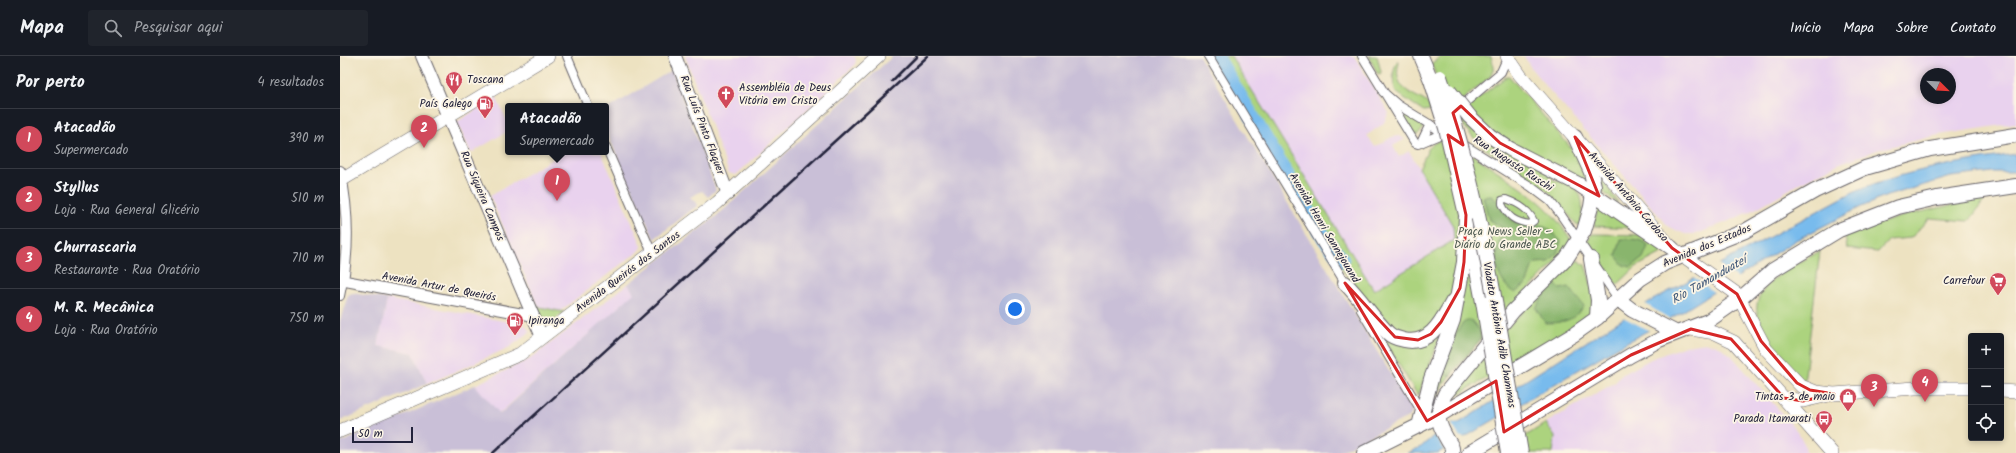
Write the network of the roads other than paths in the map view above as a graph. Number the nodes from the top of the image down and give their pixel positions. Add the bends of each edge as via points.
1 (422, 56) edge
2 (548, 56) edge
3 (567, 56) edge
4 (675, 56) edge
5 (1208, 56) edge
6 (1362, 56) edge
7 (1421, 56) edge
8 (1432, 56) edge
9 (1508, 57) edge
10 (871, 59) edge
11 (1440, 77) junction
12 (1383, 92) junction
13 (587, 103) edge
14 (448, 116) junction
15 (1448, 117) junction
16 (1430, 124) junction
17 (1444, 133) junction
18 (2016, 135) edge
19 (1575, 137) junction
20 (1421, 143) junction
21 (609, 154) edge
22 (1482, 156) junction
23 (341, 177) edge
24 (2016, 186) edge
25 (1594, 193) junction
26 (728, 194) junction
27 (1502, 200) joint
28 (1466, 215) junction
29 (1579, 240) junction
30 (1677, 252) junction
31 (652, 253) junction
32 (1591, 258) junction
33 (342, 281) edge
34 (1345, 283) junction
35 (1460, 288) junction
36 (340, 296) edge
37 (1741, 298) junction
38 (1618, 300) junction
39 (534, 316) junction
40 (1598, 318) junction
41 (1691, 329) junction
42 (1677, 333) junction
43 (542, 337) junction
44 (1968, 388) edge
45 (2004, 391) edge
46 (2016, 392) edge
47 (1834, 394) junction
48 (1784, 398) junction
49 (1429, 420) junction
50 (340, 431) edge
51 (1817, 436) junction
52 (1452, 450) edge
53 (1364, 453) edge
54 (1470, 453) edge
55 (1508, 453) edge
56 (1520, 453) edge
57 (1817, 453) edge
58 (1832, 453) edge

1 - 14 main road, Rua Siqueira Campos
2 - 14 main road
3 - 13 street
4 - 26 main road, Rua Luís Pinto Flaquer
5 - 34 street, Avenida Henri Sannejouand
6 - 12 street, Rua Augusto Ruschi
7 - 28 highway, Viaduto Antônio Adib Chammas, bridge via 1446,128
8 - 11 highway, Viaduto Antônio Adib Chammas
9 - 15 street via 1496,78
9 - 19 main road, Avenida Antônio Cardoso via 1520,75
10 - 26 main road, Avenida Queirós dos Santos
11 - 25 highway, bridge via 1462,108 1490,136 1510,150
11 - 56 highway, Viaduto Antônio Adib Chammas, bridge via 1456,124 1475,200
12 - 16 street, Rua Augusto Ruschi via 1398,105
12 - 20 street, Rua Augusto Ruschi via 1415,143
14 - 23 main road
14 - 39 main road, Rua Siqueira Campos
15 - 16 street
15 - 22 street
16 - 17 street, Rua Augusto Ruschi
16 - 20 street
17 - 20 street
17 - 22 street, Rua Augusto Ruschi
18 - 30 highway, Avenida dos Estados via 1930,149 1865,168 1816,190 1745,231
19 - 25 highway via 1593,180
19 - 30 main road, Avenida Antônio Cardoso
21 - 31 street
22 - 29 street, Rua Augusto Ruschi via 1545,197 1561,214
23 - 33 street via 348,234
24 - 37 highway via 1937,198 1870,217 1839,230 1782,264
25 - 29 highway via 1588,219
25 - 30 highway
26 - 31 main road, Avenida Queirós dos Santos
27 - 27 street via 1510,200 1523,208 1531,214 1534,221 1530,224 1511,218
28 - 35 highway
28 - 55 highway, Viaduto Antônio Adib Chammas, bridge
29 - 32 street, Rua Augusto Ruschi
29 - 49 highway via 1566,259 1513,312 1448,388
30 - 37 main road, Avenida Antônio Cardoso via 1699,265
30 - 38 highway, Avenida dos Estados
31 - 43 main road, Avenida Queirós dos Santos
32 - 38 street, Rua Augusto Ruschi
32 - 40 highway via 1598,300
33 - 36 street
33 - 39 street, Avenida Artur de Queirós
34 - 35 highway via 1388,333 1408,341 1424,338 1442,322
34 - 49 street, Avenida Henri Sannejouand
35 - 49 highway via 1448,337 1431,379
37 - 41 highway via 1708,321
37 - 47 main road, Avenida Antônio Cardoso via 1761,341 1797,383 1810,390
38 - 40 highway, Avenida dos Estados
38 - 42 highway
39 - 43 main road, Rua Siqueira Campos
40 - 49 highway, Avenida dos Estados
41 - 42 highway
41 - 48 main road via 1731,339 1744,350
42 - 54 highway via 1611,366
43 - 50 main road, Avenida Queirós dos Santos via 515,357
44 - 47 main road via 1901,389
45 - 46 main road
47 - 48 main road via 1809,401
48 - 51 main road
49 - 52 highway
49 - 53 highway, Avenida dos Estados
51 - 57 main road
51 - 58 main road

